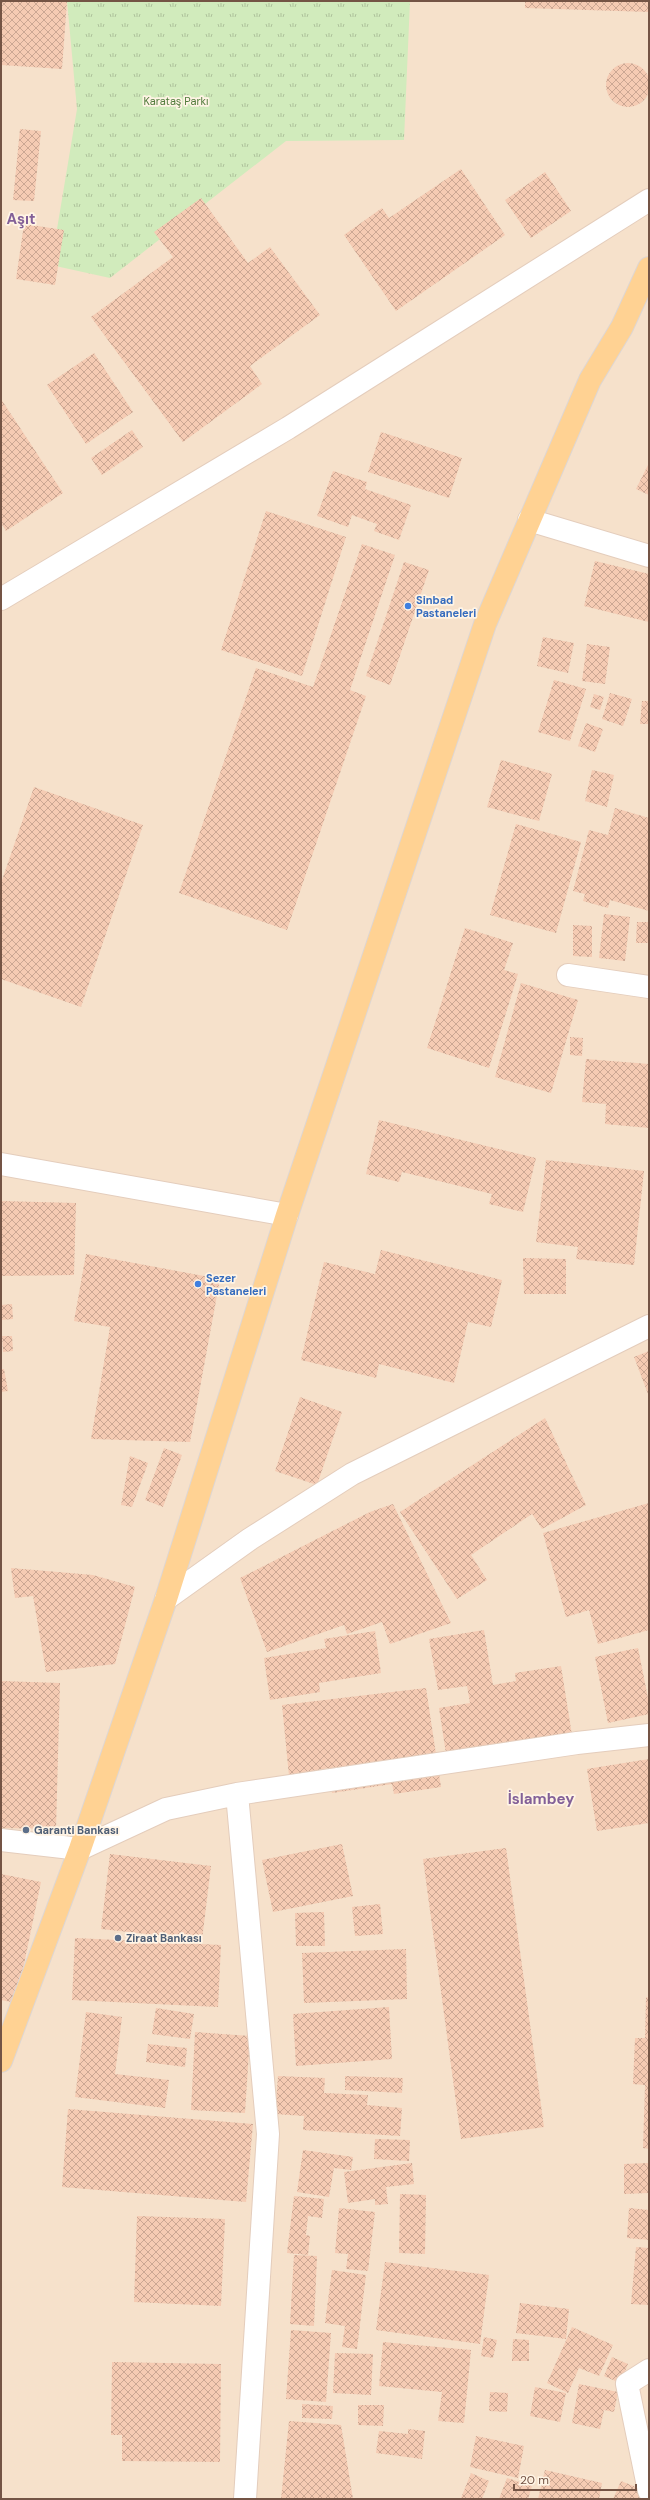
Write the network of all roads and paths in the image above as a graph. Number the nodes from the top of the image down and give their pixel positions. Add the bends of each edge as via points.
1 (649, 200) edge
2 (649, 268) edge
3 (529, 520) junction
4 (649, 556) edge
5 (1, 599) edge
6 (568, 975) dead end
7 (649, 987) edge
8 (1, 1164) edge
9 (287, 1215) junction
10 (649, 1326) edge
11 (166, 1599) junction
12 (649, 1735) edge
13 (237, 1794) junction
14 (1, 1840) edge
15 (80, 1848) junction
16 (1, 2060) edge
17 (649, 2370) edge
18 (649, 2491) edge
19 (245, 2499) edge

1 - 5 street via 288,428
2 - 3 main road via 622,327 590,380
3 - 4 street
3 - 9 main road via 485,624
6 - 7 street
8 - 9 street
9 - 11 main road
10 - 11 street via 352,1474 250,1539
11 - 15 main road
12 - 13 street via 569,1744
13 - 15 street via 166,1809
13 - 19 street via 268,2134
14 - 15 street
15 - 16 main road
17 - 18 street via 627,2384

